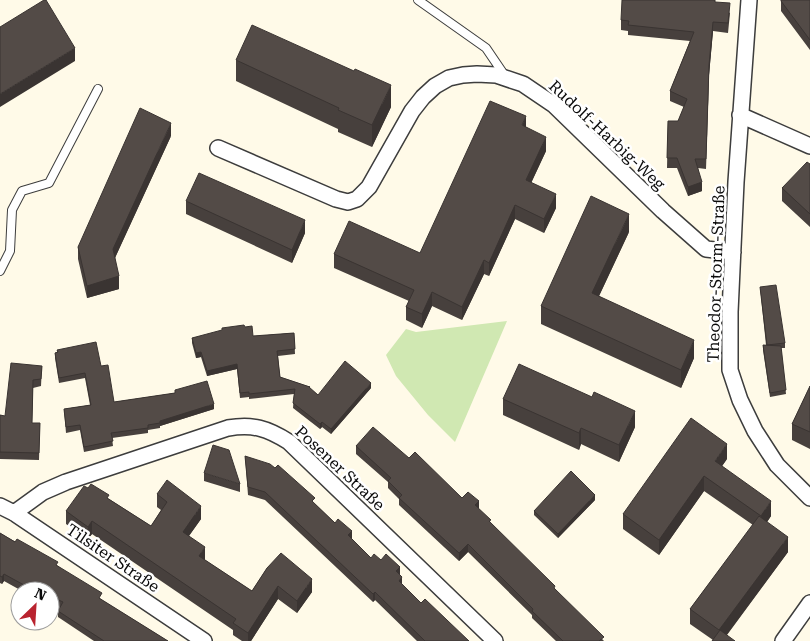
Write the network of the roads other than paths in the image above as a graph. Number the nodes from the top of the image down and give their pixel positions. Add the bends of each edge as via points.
1 (418, 0) edge
2 (749, 0) edge
3 (507, 77) junction
4 (98, 88) dead end
5 (740, 115) junction
6 (810, 146) edge
7 (218, 148) dead end
8 (733, 252) junction
9 (0, 271) edge
10 (810, 498) edge
11 (0, 506) edge
12 (14, 513) junction
13 (810, 603) edge
14 (204, 641) edge
15 (495, 641) edge
16 (783, 641) edge

1 - 3 lane via 486,48
2 - 5 street, Theodor-Storm-Straße
3 - 7 street, Rudolf-Harbig-Weg via 463,75 435,86 412,111 369,187 348,202 336,200
3 - 8 street, Rudolf-Harbig-Weg via 554,105 706,249
4 - 9 lane via 49,183 22,191 12,210 10,251
5 - 6 street
5 - 8 street, Theodor-Storm-Straße
8 - 10 street, Theodor-Storm-Straße via 730,370 755,431 777,465
11 - 12 street, Tilsiter Straße
12 - 14 street, Tilsiter Straße
12 - 15 street, Posener Straße via 43,492 66,482 228,428 258,428 289,442
13 - 16 street

